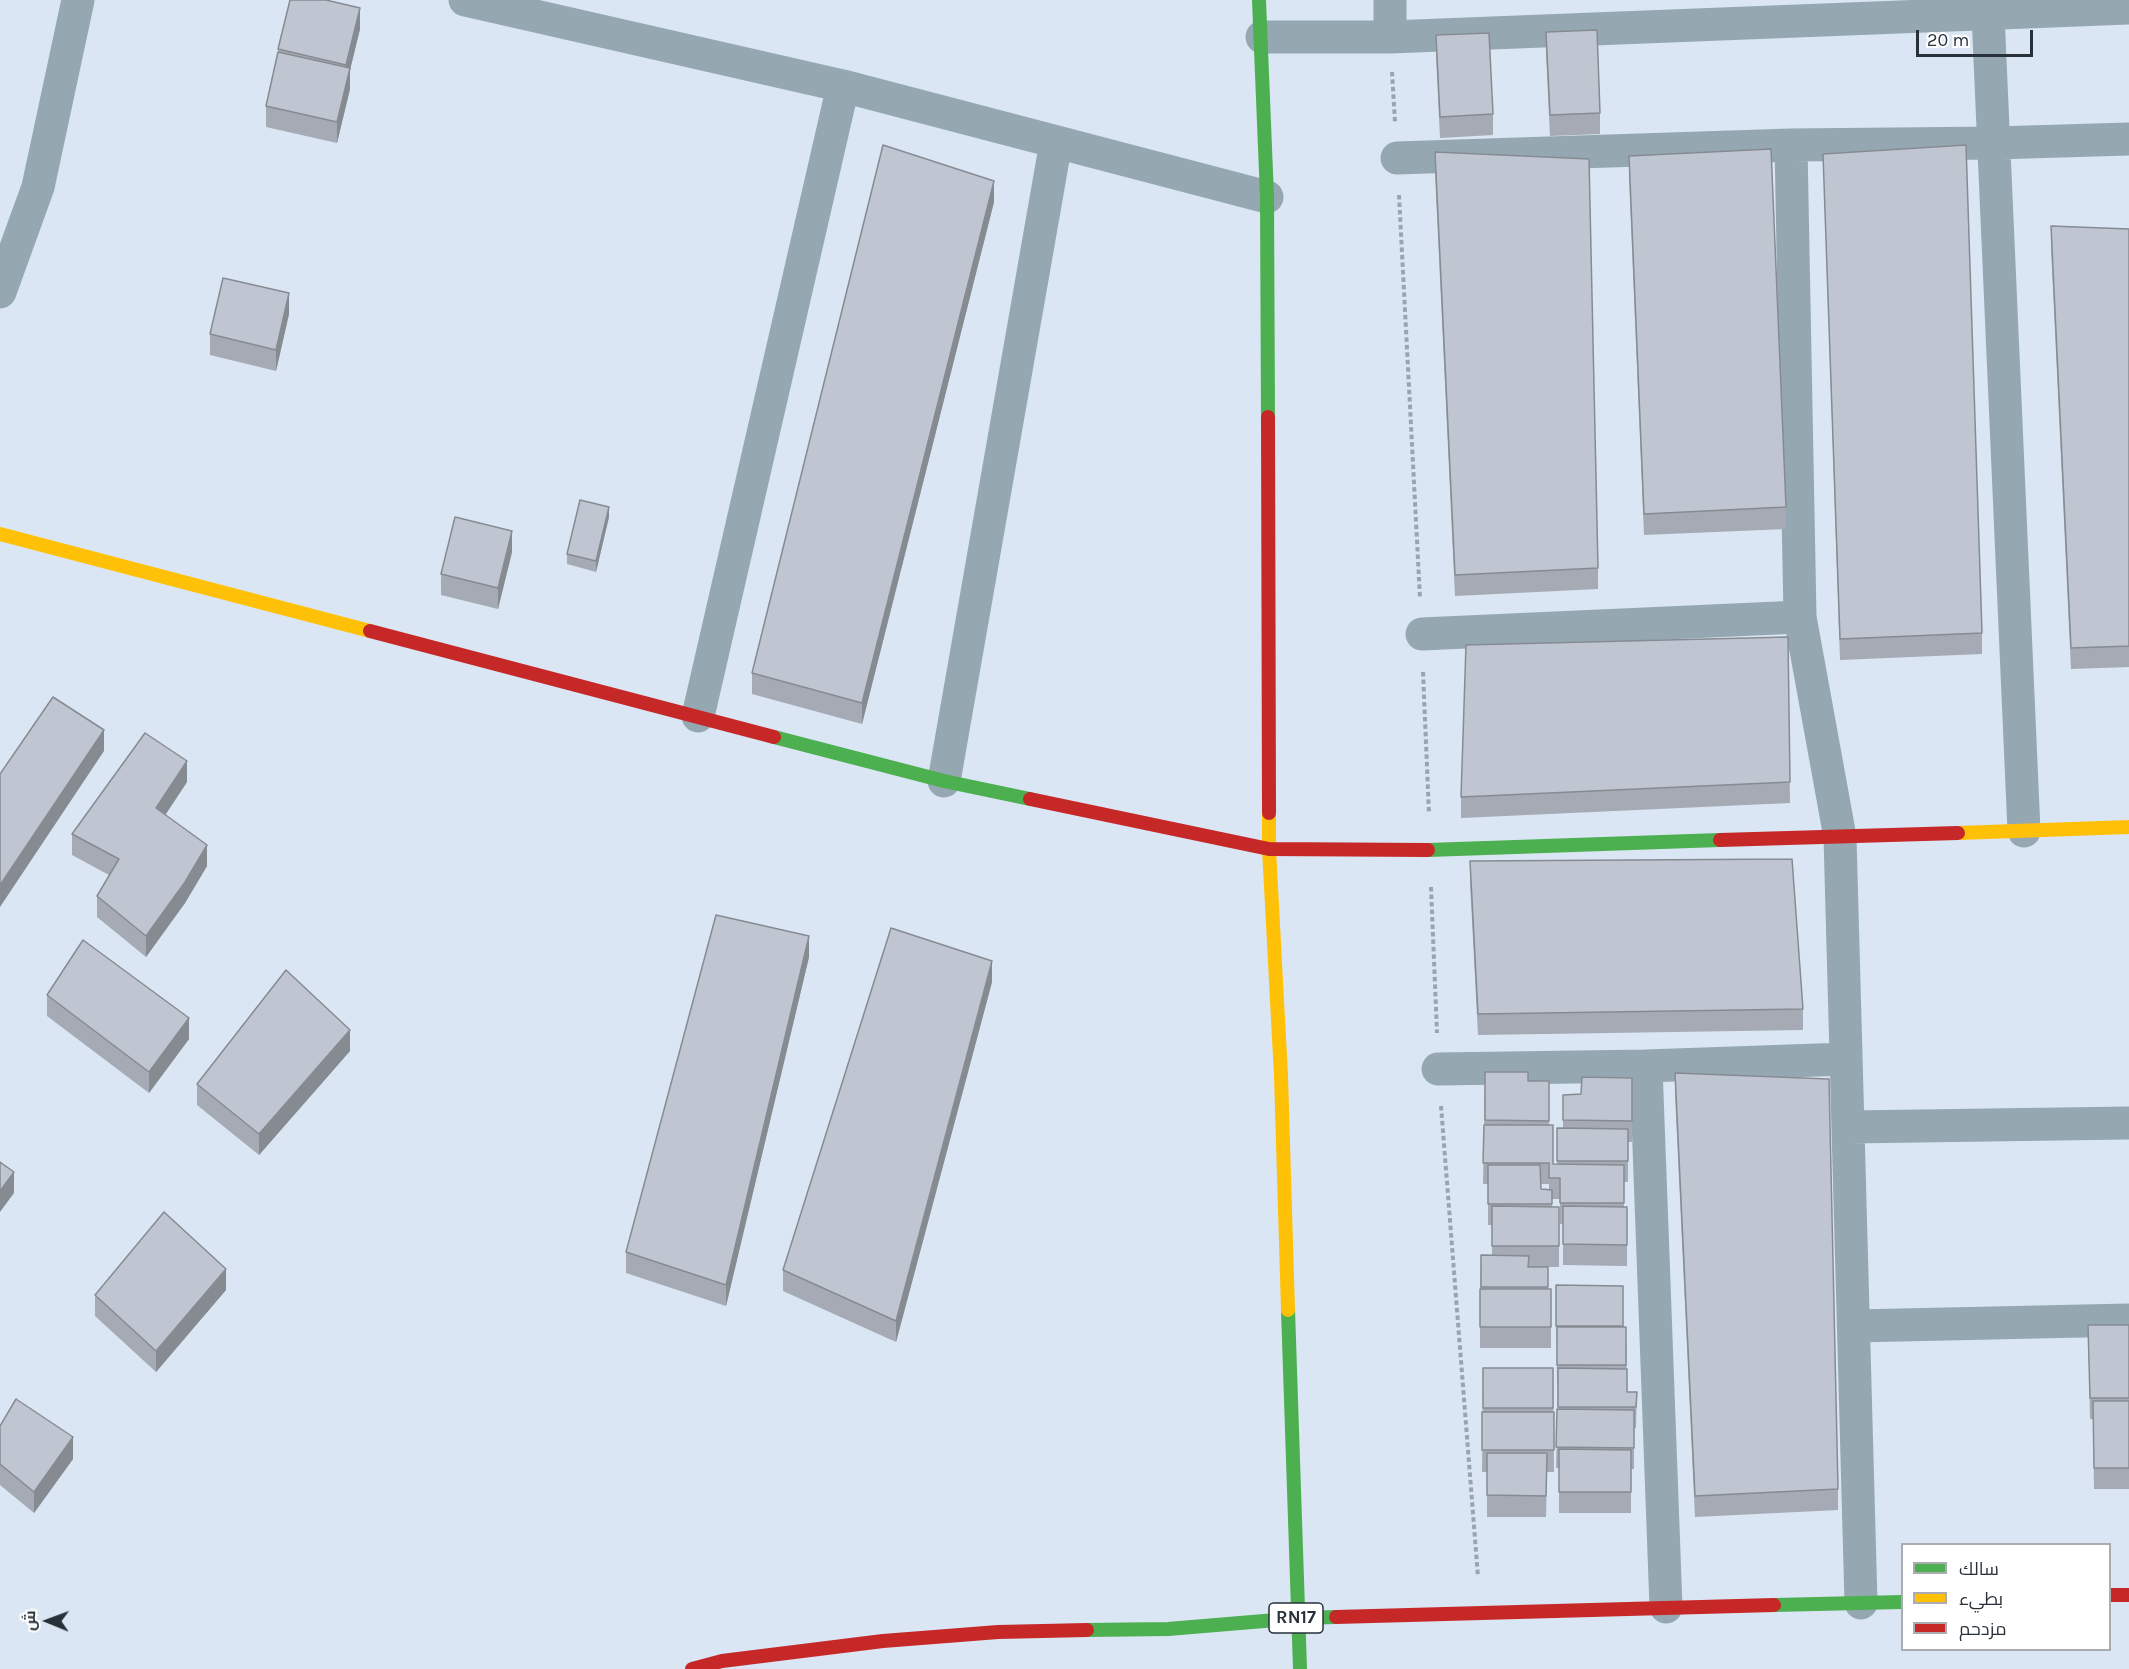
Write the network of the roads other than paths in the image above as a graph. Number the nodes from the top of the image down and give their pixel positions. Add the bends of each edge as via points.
1 (78, 0) edge
2 (465, 0) edge
3 (1259, 0) edge
4 (1390, 0) edge
5 (1994, 7) edge
6 (2129, 8) edge
7 (1262, 37) junction
8 (1390, 37) junction
9 (843, 86) junction
10 (2129, 139) edge
11 (1056, 142) junction
12 (1994, 143) junction
13 (1791, 145) junction
14 (1397, 158) dead end
15 (1267, 197) junction
16 (0, 292) edge
17 (0, 534) edge
18 (1800, 617) junction
19 (1422, 634) dead end
20 (698, 716) junction
21 (944, 780) junction
22 (2129, 827) edge
23 (2024, 831) junction
24 (1840, 837) junction
25 (1269, 849) junction
26 (1846, 1059) junction
27 (1646, 1066) junction
28 (1438, 1069) dead end
29 (2129, 1123) edge
30 (1849, 1127) junction
31 (2129, 1320) edge
32 (1855, 1326) junction
33 (2111, 1595) edge
34 (2129, 1595) edge
35 (1901, 1602) edge
36 (1861, 1603) junction
37 (1666, 1607) junction
38 (1300, 1618) junction
39 (692, 1669) edge
40 (1300, 1669) edge

1 - 16 street via 38,187
2 - 9 street
3 - 7 street
4 - 8 street
5 - 6 street
5 - 8 street
5 - 12 street
7 - 8 street
7 - 15 street
9 - 11 street
9 - 20 street
10 - 12 street
11 - 15 street
11 - 21 street
12 - 13 street
12 - 23 street
13 - 14 street
13 - 18 street
15 - 25 street
17 - 20 street
18 - 19 street
18 - 24 street
20 - 21 street
21 - 25 street
22 - 23 street
23 - 24 street
24 - 25 street via 1430,850
24 - 26 street
25 - 38 street
26 - 27 street
26 - 30 street
27 - 28 street
27 - 37 street
29 - 30 street
30 - 32 street
31 - 32 street
32 - 36 street
33 - 34 street
35 - 36 street, RN17
36 - 37 street, RN17
37 - 38 street, RN17
38 - 39 street, RN17 via 1168,1629 999,1632 883,1641 722,1661
38 - 40 street

